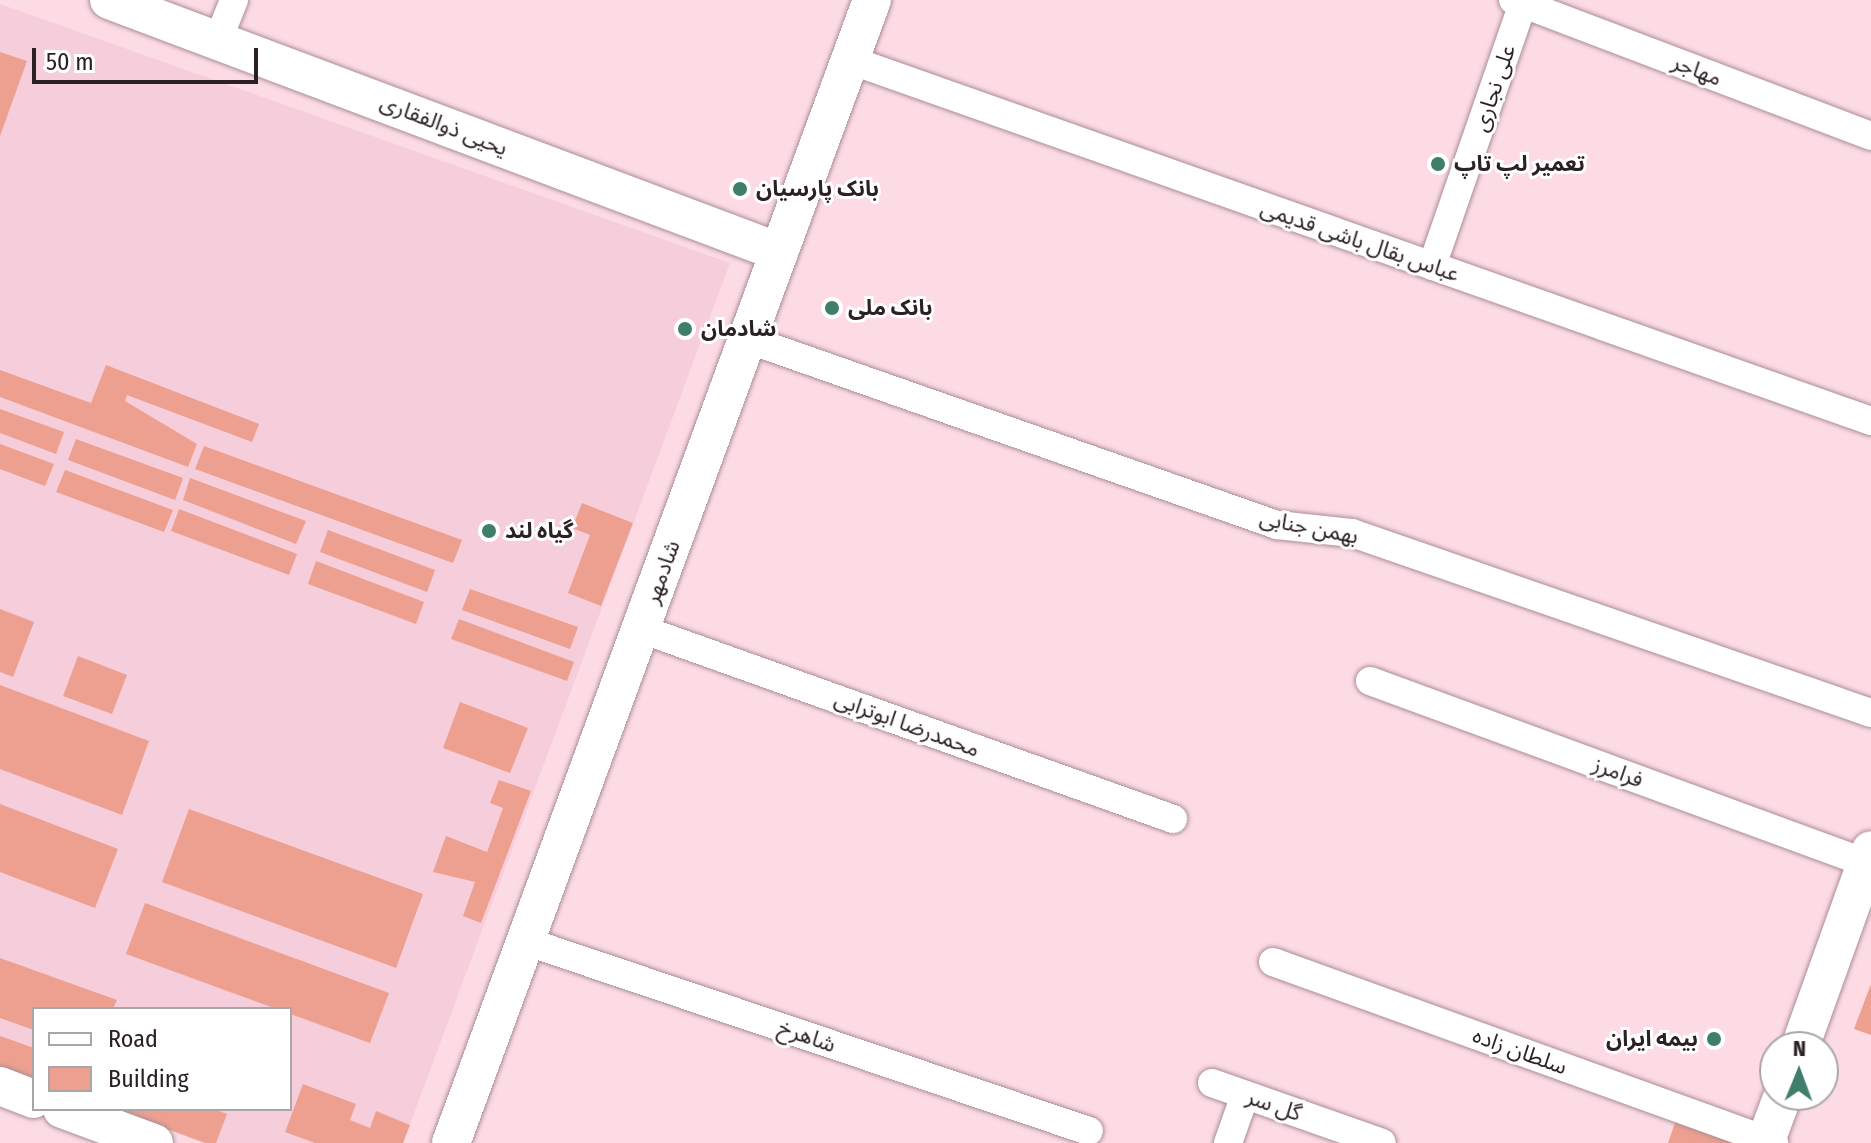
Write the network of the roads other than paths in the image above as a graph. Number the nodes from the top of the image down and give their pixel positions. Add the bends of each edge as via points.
1 (109, 0) edge
2 (234, 0) edge
3 (872, 0) edge
4 (1520, 1) edge
5 (218, 40) junction
6 (850, 60) junction
7 (1871, 136) edge
8 (779, 252) junction
9 (1432, 266) junction
10 (747, 339) junction
11 (1871, 421) edge
12 (641, 629) junction
13 (1370, 681) dead end
14 (1871, 713) edge
15 (1173, 819) dead end
16 (1869, 856) edge
17 (1861, 908) edge
18 (525, 941) junction
19 (1273, 962) dead end
20 (1807, 1031) edge
21 (1212, 1083) dead end
22 (0, 1086) edge
23 (1245, 1095) junction
24 (32, 1098) edge
25 (67, 1111) edge
26 (1778, 1111) edge
27 (1089, 1131) dead end
28 (1769, 1142) edge
29 (154, 1143) edge
30 (451, 1143) edge
31 (1228, 1143) edge
32 (1382, 1143) edge

1 - 5 main road, یحیی ذوالفقاری
2 - 5 street
3 - 6 main road, شادمهر
4 - 7 street, مهاجر
4 - 9 street, علی نجاری
5 - 8 main road, یحیی ذوالفقاری
6 - 8 main road, شادمهر
6 - 9 street, عباس بقال باشی قدیمی
8 - 10 main road, شادمهر
9 - 11 street, عباس بقال باشی قدیمی
10 - 12 main road, شادمهر
10 - 14 street, بهمن جنابی via 1277,525 1352,533
12 - 15 street, محمدرضا ابوترابی
12 - 18 main road, شادمهر
13 - 16 street, فرامرز
16 - 17 main road
17 - 20 main road
18 - 27 street, شاهرخ
18 - 30 main road, شادمهر
19 - 28 street, سلطان زاده
21 - 23 street, گل سر
22 - 24 main road
23 - 31 street
23 - 32 street, گل سر
25 - 29 main road
26 - 28 main road

